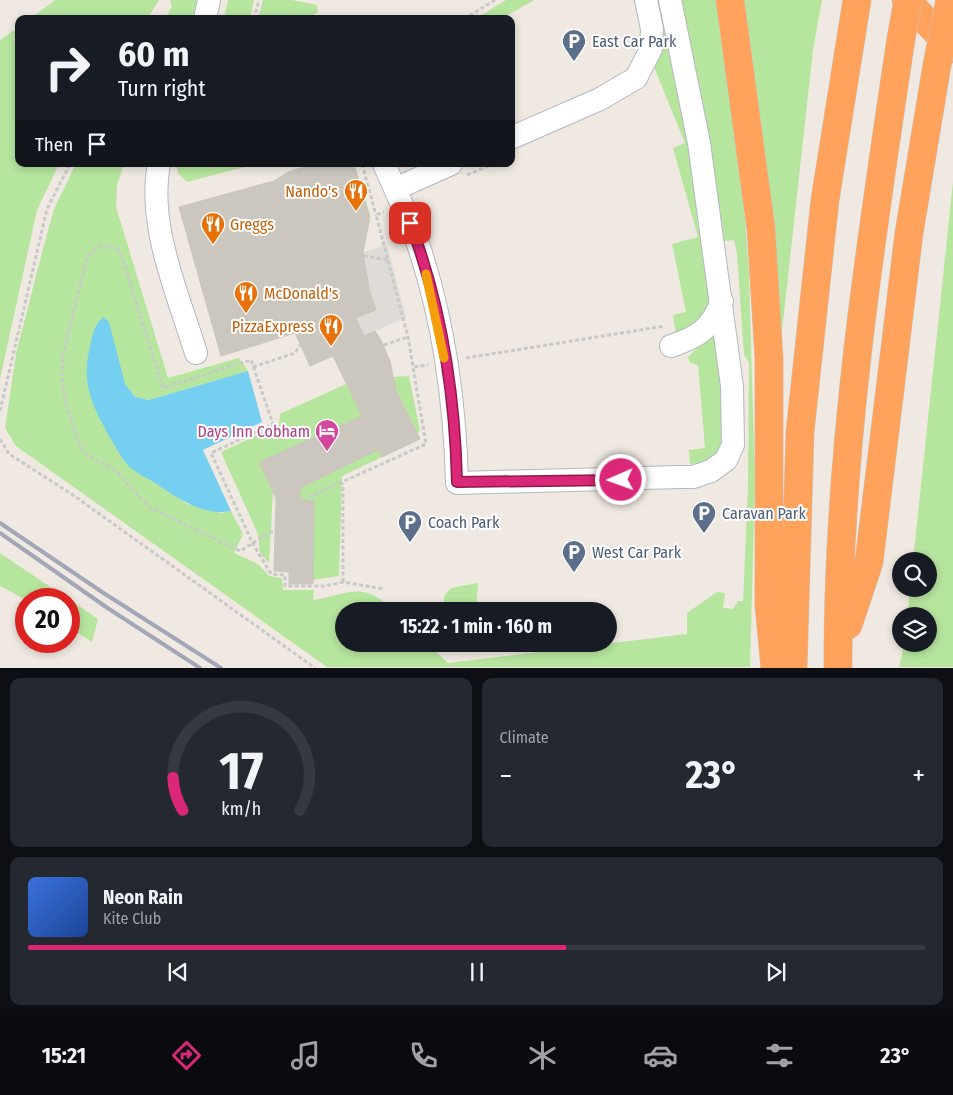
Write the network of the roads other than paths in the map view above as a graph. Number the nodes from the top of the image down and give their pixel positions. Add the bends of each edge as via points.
1 (209, 0) edge
2 (646, 0) edge
3 (670, 0) edge
4 (730, 0) edge
5 (857, 0) edge
6 (907, 0) edge
7 (942, 0) edge
8 (950, 0) edge
9 (953, 11) edge
10 (206, 15) edge
11 (945, 57) edge
12 (515, 136) edge
13 (158, 167) edge
14 (385, 167) edge
15 (455, 171) edge
16 (399, 197) junction
17 (722, 302) junction
18 (669, 336) road end
19 (196, 353) dead end
20 (838, 660) edge
21 (775, 668) edge
22 (793, 668) edge

1 - 10 lane
2 - 12 lane via 652,30 651,49 636,78 600,99
3 - 17 lane via 698,144
4 - 21 highway via 761,229 769,359 769,606
5 - 22 highway via 825,200 800,432
6 - 11 highway
6 - 20 highway, bridge via 874,218 849,439
7 - 9 highway
8 - 11 highway, bridge
11 - 20 highway via 909,233 869,562
13 - 19 lane via 158,229
14 - 16 lane
15 - 16 lane
16 - 17 lane via 430,285 453,418 457,482 693,477 720,466 732,444 732,386
17 - 18 lane via 704,331

